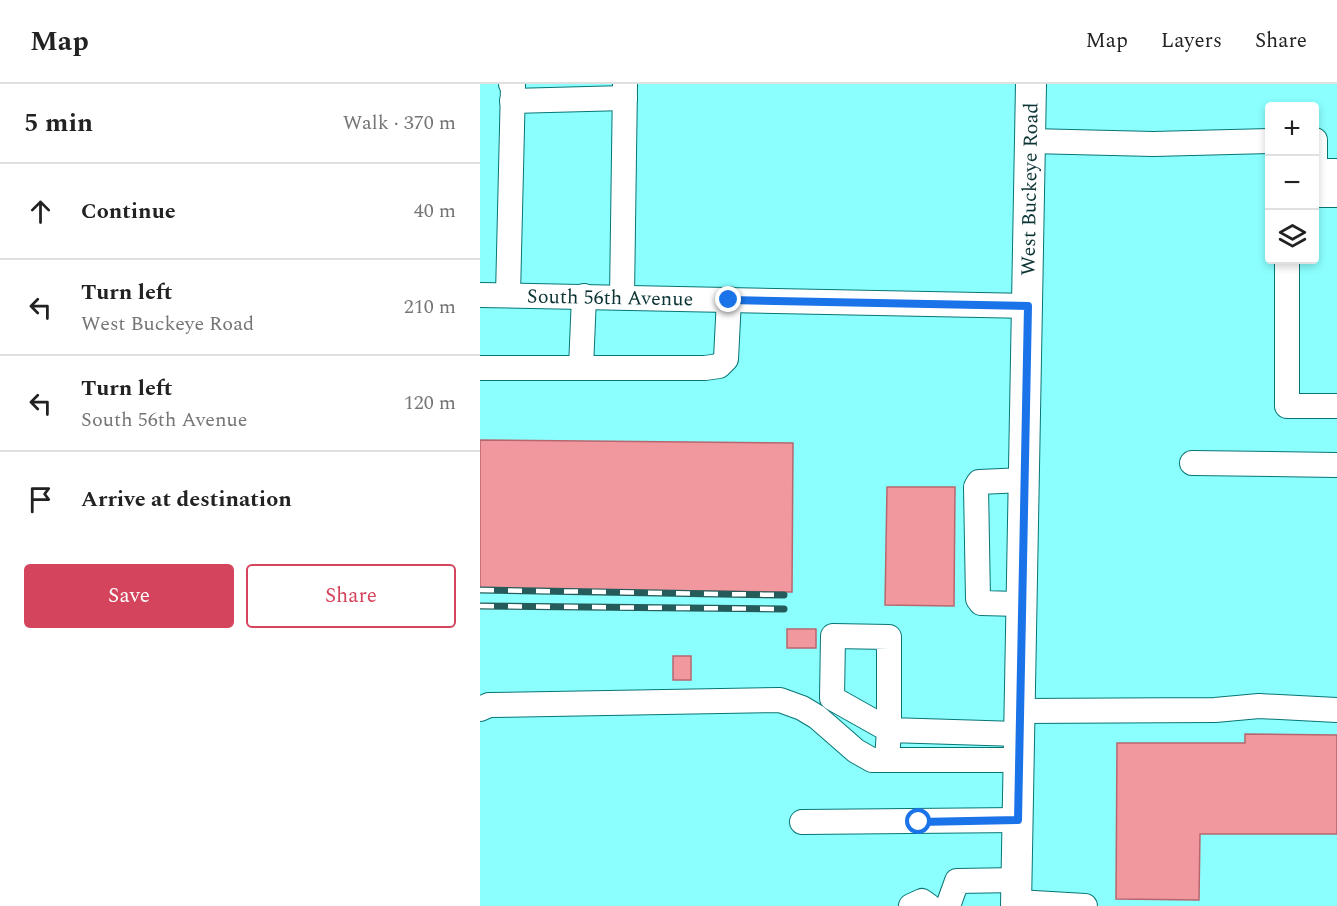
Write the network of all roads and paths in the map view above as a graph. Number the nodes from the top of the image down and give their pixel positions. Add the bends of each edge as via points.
1 (1031, 84) edge
2 (625, 91) edge
3 (512, 92) edge
4 (1337, 140) edge
5 (1030, 141) junction
6 (1265, 141) edge
7 (1319, 141) edge
8 (1315, 156) edge
9 (1337, 171) edge
10 (1319, 195) edge
11 (1337, 195) edge
12 (1287, 264) edge
13 (480, 295) edge
14 (508, 295) junction
15 (584, 296) junction
16 (622, 297) junction
17 (729, 300) junction
18 (1028, 306) junction
19 (480, 368) edge
20 (581, 368) junction
21 (1337, 406) edge
22 (1192, 463) dead end
23 (1337, 465) edge
24 (1024, 480) junction
25 (1022, 604) junction
26 (480, 709) edge
27 (1337, 710) edge
28 (1020, 735) junction
29 (887, 760) junction
30 (1018, 820) junction
31 (802, 822) dead end
32 (1017, 896) edge
33 (911, 906) edge
34 (929, 906) edge
35 (948, 906) edge
36 (1085, 906) edge

1 - 5 main road, West Buckeye Road
2 - 3 street
2 - 16 street
3 - 14 street
4 - 7 street
5 - 6 street
5 - 18 main road, West Buckeye Road
8 - 9 street via 1315,171
10 - 11 street
12 - 21 street via 1287,406
13 - 14 street, South 56th Avenue
14 - 15 street, South 56th Avenue
15 - 16 street, South 56th Avenue
15 - 20 street
16 - 17 street, South 56th Avenue
17 - 18 street, South 56th Avenue
17 - 20 street via 726,359 719,366
18 - 24 main road, West Buckeye Road
19 - 20 street
22 - 23 street
24 - 25 main road, West Buckeye Road
24 - 25 street via 979,482 976,487 978,599 981,603
25 - 28 main road, West Buckeye Road
26 - 29 street via 489,705 780,700 817,717 872,760
27 - 28 street via 1259,706 1119,711
28 - 29 street
28 - 29 street via 889,730
28 - 30 main road, West Buckeye Road
30 - 31 street
30 - 32 main road, West Buckeye Road
32 - 35 street via 957,881
32 - 36 street
33 - 34 street via 922,901

